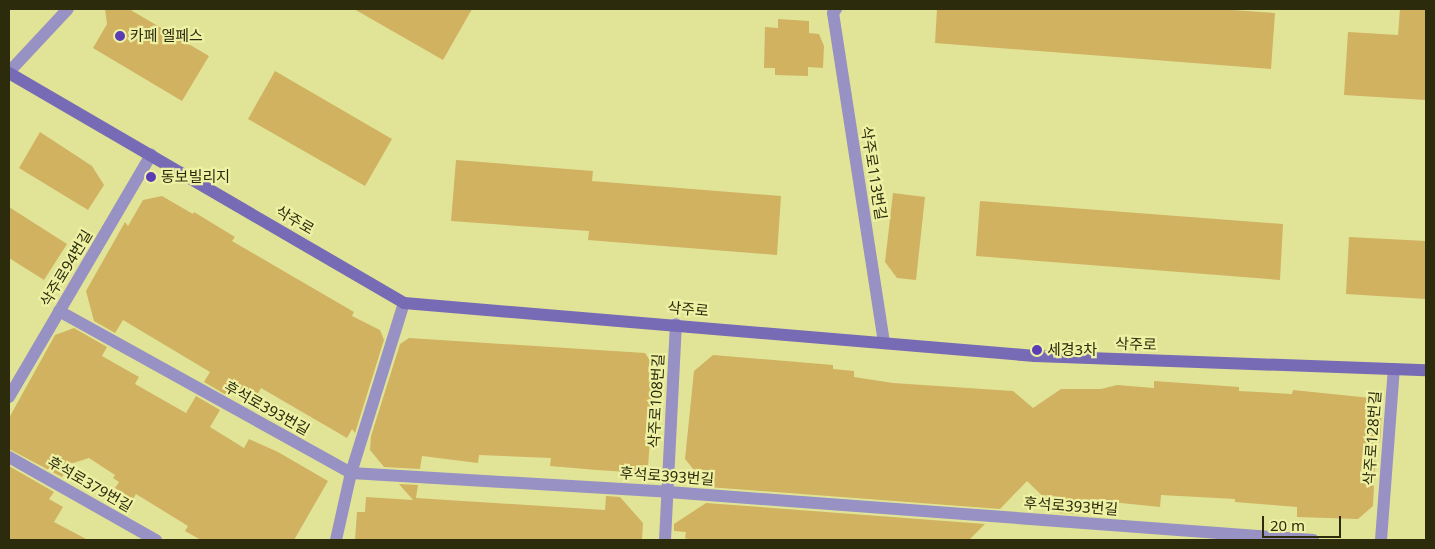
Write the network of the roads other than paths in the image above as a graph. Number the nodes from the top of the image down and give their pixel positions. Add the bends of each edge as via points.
1 (68, 9) edge
2 (836, 9) edge
3 (9, 72) edge
4 (151, 155) junction
5 (404, 304) junction
6 (59, 311) junction
7 (676, 324) junction
8 (884, 342) junction
9 (1394, 369) junction
10 (1426, 370) edge
11 (9, 397) edge
12 (9, 457) edge
13 (351, 473) junction
14 (668, 492) junction
15 (156, 540) edge
16 (336, 540) edge
17 (665, 540) edge
18 (1313, 540) edge
19 (1381, 540) edge

1 - 3 street, 삭주로
2 - 8 street, 삭주로113번길 via 833,13
3 - 4 street, 삭주로
4 - 5 street, 삭주로
4 - 6 street, 삭주로94번길
5 - 7 street, 삭주로
5 - 13 street
6 - 11 street, 삭주로94번길
6 - 13 street, 후석로393번길
7 - 8 street, 삭주로
7 - 14 street, 삭주로108번길
8 - 9 street, 삭주로 via 1035,356
9 - 10 street, 삭주로
9 - 19 street, 삭주로128번길
12 - 15 street, 후석로379번길
13 - 14 street, 후석로393번길
13 - 16 street
14 - 17 street, 삭주로108번길
14 - 18 street, 후석로393번길

